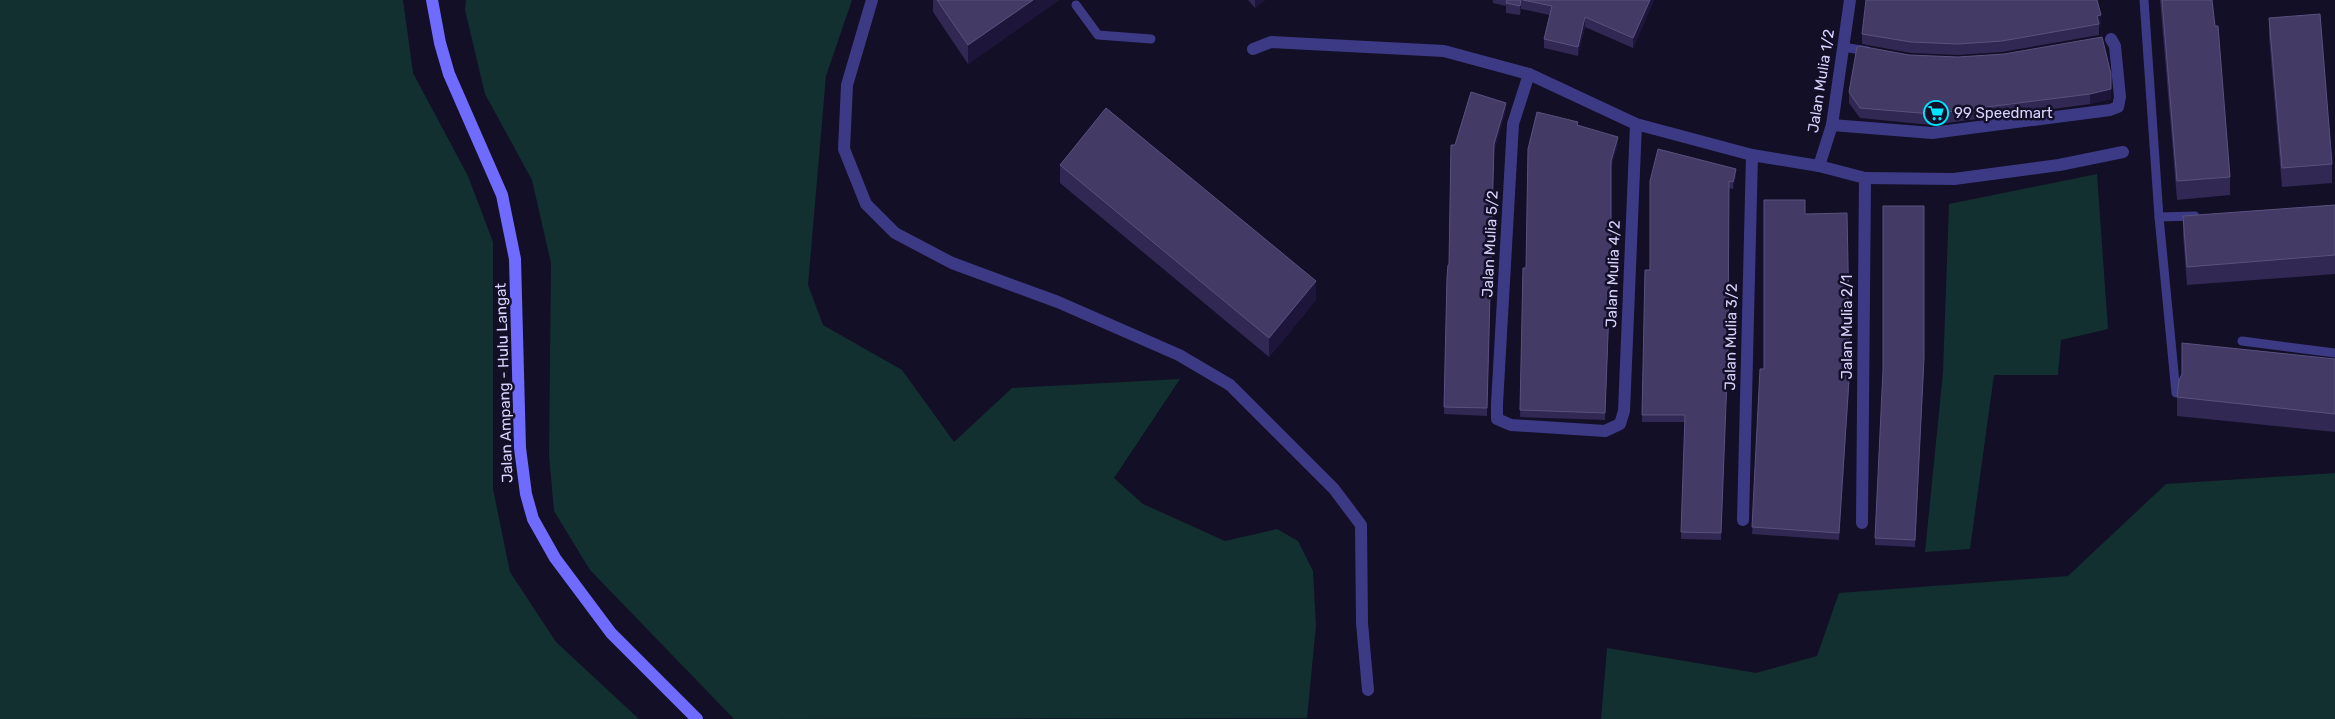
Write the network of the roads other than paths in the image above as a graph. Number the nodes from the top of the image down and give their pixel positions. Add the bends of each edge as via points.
1 (432, 0) edge
2 (872, 0) edge
3 (1850, 0) edge
4 (2144, 0) edge
5 (1076, 5) dead end
6 (1151, 40) dead end
7 (2108, 40) dead end
8 (1843, 47) junction
9 (1253, 49) dead end
10 (1872, 52) edge
11 (1529, 74) junction
12 (1636, 124) junction
13 (1832, 125) junction
14 (2123, 152) dead end
15 (1752, 155) junction
16 (1819, 166) junction
17 (1865, 178) junction
18 (2208, 216) edge
19 (2159, 217) junction
20 (2242, 342) dead end
21 (2335, 353) edge
22 (2176, 393) edge
23 (1620, 424) joint
24 (1743, 520) dead end
25 (1862, 523) dead end
26 (1368, 690) dead end
27 (697, 719) edge

1 - 27 street, Jalan Ampang - Hulu Langat via 448,74 502,195 515,259 520,448 533,519 555,558 611,633
2 - 26 street via 847,85 844,149 866,204 895,233 952,263 1058,302 1170,351 1230,385 1334,489 1361,525 1362,623
3 - 8 street, Jalan Mulia 1/2
4 - 19 lane
5 - 6 lane via 1098,35
7 - 13 street via 2115,46 2120,97 2118,107 2110,110 1932,134
8 - 10 lane
8 - 13 street, Jalan Mulia 1/2
9 - 11 street via 1271,42 1444,51
11 - 12 street
11 - 23 street, Jalan Mulia 5/2 via 1513,124 1497,418 1511,425 1605,431
12 - 15 street
12 - 23 street, Jalan Mulia 4/2 via 1624,411
13 - 16 street, Jalan Mulia 1/2
14 - 17 street via 2059,165 1954,179
15 - 16 street
15 - 24 street, Jalan Mulia 3/2
16 - 17 street
17 - 25 street, Jalan Mulia 2/1
18 - 19 lane
19 - 22 lane
20 - 21 lane

